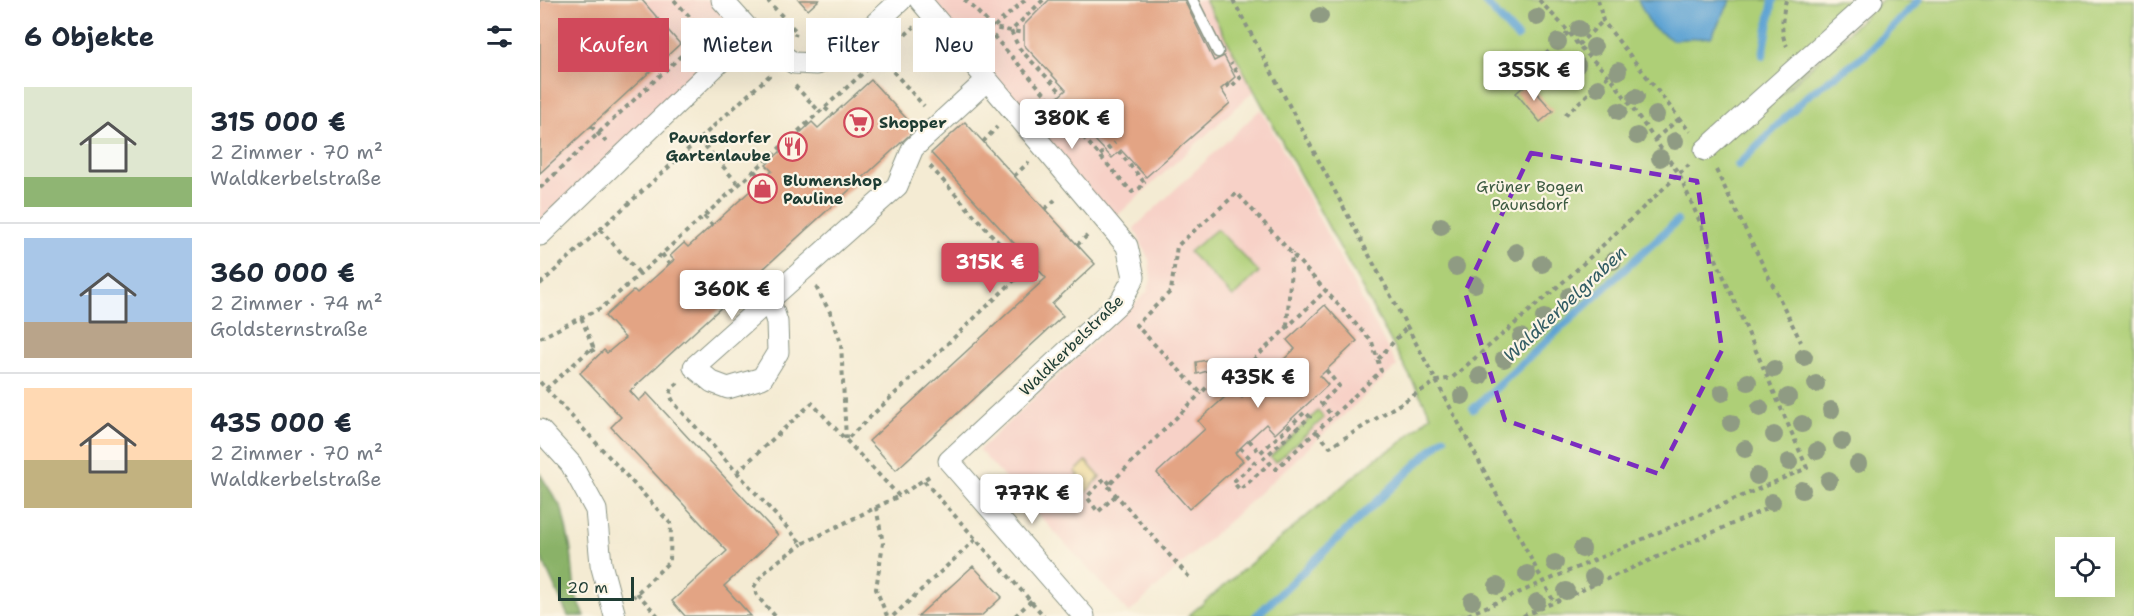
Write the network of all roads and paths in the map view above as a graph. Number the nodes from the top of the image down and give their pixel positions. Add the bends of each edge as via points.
1 (674, 0) edge
2 (902, 0) edge
3 (964, 0) edge
4 (1024, 0) edge
5 (1043, 0) edge
6 (1192, 0) edge
7 (1233, 0) edge
8 (1539, 0) edge
9 (1598, 0) edge
10 (1786, 0) edge
11 (1872, 0) edge
12 (726, 5) edge
13 (925, 6) edge
14 (691, 18) edge
15 (716, 18) edge
16 (739, 18) edge
17 (983, 18) edge
18 (1603, 21) junction
19 (995, 26) edge
20 (995, 28) edge
21 (1011, 31) junction
22 (1569, 32) junction
23 (1024, 33) dead end
24 (901, 34) edge
25 (995, 38) edge
26 (1578, 45) junction
27 (1218, 52) joint
28 (681, 56) edge
29 (1799, 65) junction
30 (794, 70) edge
31 (710, 72) edge
32 (773, 72) dead end
33 (791, 72) edge
34 (865, 72) edge
35 (894, 72) edge
36 (1526, 73) dead end
37 (1608, 75) junction
38 (987, 80) junction
39 (1226, 84) dead end
40 (795, 86) dead end
41 (1062, 93) dead end
42 (807, 98) dead end
43 (825, 108) junction
44 (820, 112) junction
45 (833, 115) dead end
46 (1071, 115) dead end
47 (1565, 115) dead end
48 (1066, 118) junction
49 (1680, 118) junction
50 (939, 124) junction
51 (998, 127) dead end
52 (699, 139) junction
53 (1654, 139) junction
54 (983, 142) dead end
55 (1114, 143) dead end
56 (913, 148) junction
57 (1705, 150) junction
58 (1119, 152) dead end
59 (1100, 155) junction
60 (1029, 161) dead end
61 (754, 171) junction
62 (1679, 174) junction
63 (1014, 176) dead end
64 (762, 179) dead end
65 (739, 185) junction
66 (540, 188) edge
67 (1059, 195) dead end
68 (1045, 209) dead end
69 (704, 216) junction
70 (712, 225) dead end
71 (600, 229) junction
72 (1092, 231) dead end
73 (540, 235) edge
74 (1077, 245) dead end
75 (1292, 252) junction
76 (662, 254) junction
77 (669, 264) dead end
78 (806, 268) junction
79 (640, 274) junction
80 (540, 284) edge
81 (1326, 290) junction
82 (770, 301) junction
83 (581, 317) junction
84 (1408, 326) junction
85 (1287, 327) junction
86 (540, 338) edge
87 (1801, 342) dead end
88 (591, 349) junction
89 (598, 356) dead end
90 (1378, 360) junction
91 (694, 368) junction
92 (1326, 370) dead end
93 (1437, 381) junction
94 (540, 382) edge
95 (546, 389) junction
96 (1201, 393) junction
97 (1333, 417) junction
98 (540, 430) edge
99 (1317, 432) junction
100 (846, 440) junction
101 (1249, 440) dead end
102 (1240, 448) dead end
103 (949, 461) junction
104 (1270, 463) junction
105 (737, 472) junction
106 (924, 481) junction
107 (1110, 484) junction
108 (899, 496) junction
109 (1115, 496) junction
110 (876, 507) junction
111 (1766, 509) dead end
112 (976, 539) junction
113 (802, 544) junction
114 (1190, 577) dead end
115 (1543, 582) junction
116 (637, 593) junction
117 (1554, 602) junction
118 (615, 615) edge
119 (658, 616) edge
120 (775, 616) edge
121 (887, 616) edge
122 (894, 616) edge
123 (1044, 616) edge
124 (1084, 616) edge
125 (1465, 616) edge
126 (1523, 616) edge

1 - 14 path
2 - 30 street via 842,54
3 - 17 path
4 - 19 path
5 - 21 path
6 - 27 lane
7 - 84 path
8 - 22 path
9 - 18 path
10 - 29 path via 1782,14 1784,41
11 - 29 street
12 - 15 path
12 - 16 street
13 - 24 path
13 - 38 street, Waldkerbelstraße
18 - 26 path
18 - 49 path
20 - 21 path
21 - 23 path
21 - 41 path via 1019,48
22 - 26 path
22 - 36 path
25 - 48 path
26 - 37 path
27 - 39 path via 1224,52 1240,78 1230,88
28 - 66 path
29 - 57 street
31 - 73 street
32 - 52 path
33 - 40 path
34 - 43 path
35 - 50 path
37 - 47 path
37 - 53 path
38 - 50 street
38 - 103 street, Waldkerbelstraße via 1127,246 1134,277 1121,301
42 - 44 path
43 - 44 path
43 - 45 path
44 - 61 path
46 - 48 path
48 - 59 path
49 - 53 path
49 - 57 path
50 - 56 street
51 - 54 path
52 - 65 path
52 - 71 path
53 - 62 path
55 - 59 path
56 - 78 street via 897,186
56 - 100 path via 1024,271
57 - 62 path
57 - 87 path
58 - 59 path via 1144,182 1132,192
60 - 63 path
61 - 64 path
61 - 65 path
62 - 93 path via 1452,378
62 - 115 path via 1807,468
65 - 69 path
67 - 68 path
69 - 70 path
69 - 76 path
71 - 79 path
71 - 80 path
72 - 74 path
75 - 81 path
75 - 85 path
75 - 96 path via 1237,193 1177,246 1171,291 1136,325
76 - 77 path
76 - 79 path
78 - 82 street
78 - 100 path via 831,314 841,343
79 - 83 path via 603,307
81 - 85 path
81 - 90 path via 1372,342
82 - 91 street
82 - 91 street via 777,322 778,352 762,378 728,388
83 - 86 path
83 - 88 path
84 - 90 path
84 - 93 path
85 - 96 path via 1246,367 1227,367
88 - 89 path
88 - 95 path
90 - 97 path via 1381,371
91 - 105 path via 672,388 670,395
92 - 97 path via 1339,386 1321,403
93 - 99 path via 1330,447
93 - 115 path
94 - 95 path
95 - 116 path via 671,524 670,561
96 - 107 path
97 - 99 path
98 - 118 street via 571,464 596,510 601,564
99 - 104 path via 1276,469
100 - 105 path via 812,404
100 - 108 path
101 - 104 path via 1260,453 1305,412 1310,417 1264,458
102 - 104 path via 1256,463 1233,482 1240,490
103 - 106 path
103 - 124 street
105 - 113 path
106 - 108 path
106 - 112 path
107 - 109 path
107 - 109 path via 1105,478 1087,497 1098,512
108 - 110 path
109 - 114 path
110 - 113 path
110 - 121 path via 883,543 876,589
111 - 117 path
112 - 122 path
112 - 123 path
113 - 120 path via 771,567 754,586 757,596
115 - 117 path
115 - 125 path
116 - 118 path
116 - 119 path
117 - 126 path

